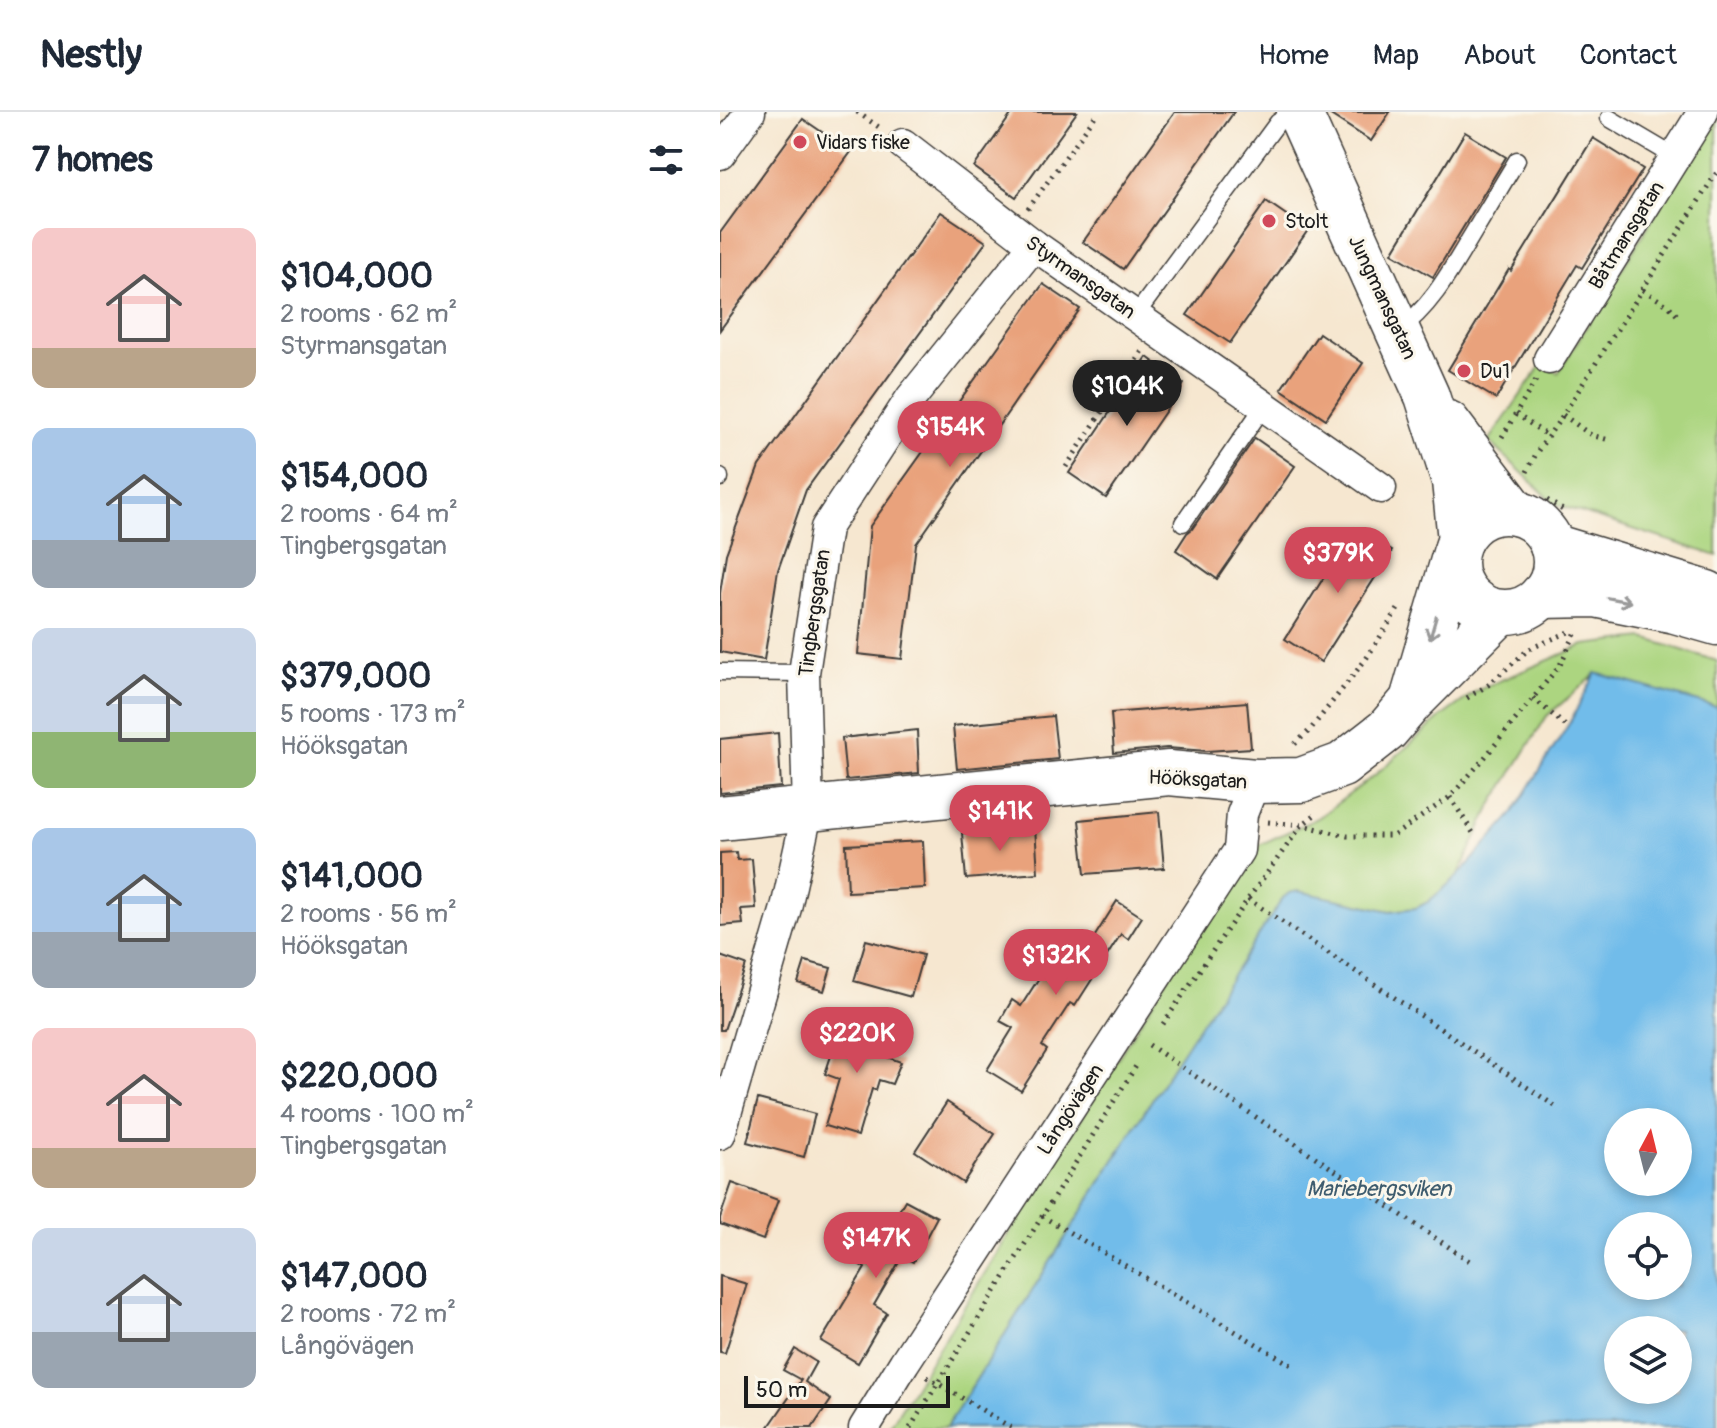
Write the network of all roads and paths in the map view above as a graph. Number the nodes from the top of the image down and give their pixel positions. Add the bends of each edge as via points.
1 (750, 112) edge
2 (1098, 112) edge
3 (1297, 112) edge
4 (1703, 112) edge
5 (1609, 118) dead end
6 (903, 144) dead end
7 (720, 154) edge
8 (1675, 157) junction
9 (1517, 160) dead end
10 (1717, 172) edge
11 (1024, 237) junction
12 (1643, 290) junction
13 (1677, 315) dead end
14 (1146, 323) junction
15 (1398, 330) junction
16 (1549, 359) joint
17 (1427, 396) junction
18 (1264, 406) junction
19 (1516, 414) junction
20 (1563, 415) junction
21 (1548, 436) junction
22 (1609, 440) dead end
23 (1496, 446) dead end
24 (1066, 467) dead end
25 (1381, 488) dead end
26 (1518, 498) junction
27 (1183, 523) dead end
28 (1552, 546) junction
29 (1457, 547) junction
30 (1541, 596) junction
31 (1717, 596) edge
32 (1398, 610) dead end
33 (1500, 613) junction
34 (1717, 623) edge
35 (720, 672) edge
36 (804, 673) junction
37 (1533, 698) junction
38 (1463, 700) dead end
39 (1411, 702) junction
40 (1568, 728) dead end
41 (1255, 781) junction
42 (1450, 797) junction
43 (1323, 808) dead end
44 (808, 809) junction
45 (720, 818) edge
46 (1302, 825) junction
47 (1475, 836) dead end
48 (1248, 899) junction
49 (1140, 1058) dead end
50 (1555, 1106) dead end
51 (720, 1134) edge
52 (1042, 1216) junction
53 (1474, 1264) dead end
54 (1295, 1367) dead end
55 (938, 1384) junction
56 (864, 1428) edge
57 (910, 1428) edge
58 (1012, 1428) edge

1 - 7 street
2 - 11 path
3 - 14 lane via 1278,122
3 - 15 street, Jungmansgatan
4 - 8 street, Båtmansgatan
5 - 8 lane
6 - 11 street, Styrmansgatan
8 - 16 street, Båtmansgatan
9 - 15 lane via 1434,294
10 - 12 path
11 - 14 street, Styrmansgatan
11 - 36 street, Tingbergsgatan via 826,528
12 - 13 path
12 - 20 path
14 - 18 street, Styrmansgatan
14 - 24 path
15 - 17 street, Jungmansgatan
16 - 19 path
17 - 26 street, Jungmansgatan
17 - 29 street, Jungmansgatan via 1454,481
18 - 25 street, Styrmansgatan
18 - 27 lane
19 - 21 path
19 - 23 path
20 - 21 path
20 - 22 path via 1591,435
21 - 26 path
26 - 28 street
26 - 29 street via 1502,512 1477,520
28 - 30 street via 1554,573
28 - 31 street
29 - 33 street via 1459,582 1480,605
29 -> 39 street, Hööksgatan
30 - 33 street
30 -> 34 street via 1595,595
32 - 41 path via 1310,730
33 - 39 street, Hööksgatan
35 - 36 lane
36 - 44 street, Tingbergsgatan
37 - 38 path via 1560,665 1577,629 1529,649
37 - 40 path
37 - 42 path
39 - 41 street, Hööksgatan via 1387,730 1342,765 1301,780
41 - 44 street, Hööksgatan via 1169,773
41 - 56 street, Långövägen via 1242,814 1239,850
42 - 46 path via 1393,836 1347,836
42 - 47 path
43 - 46 path
44 - 45 street, Hööksgatan
44 - 51 street, Tingbergsgatan via 786,908
46 - 48 path
48 - 50 path
48 - 53 path via 1149,1045
49 - 52 path
52 - 54 path
52 - 55 path
55 - 57 path
55 - 58 path

